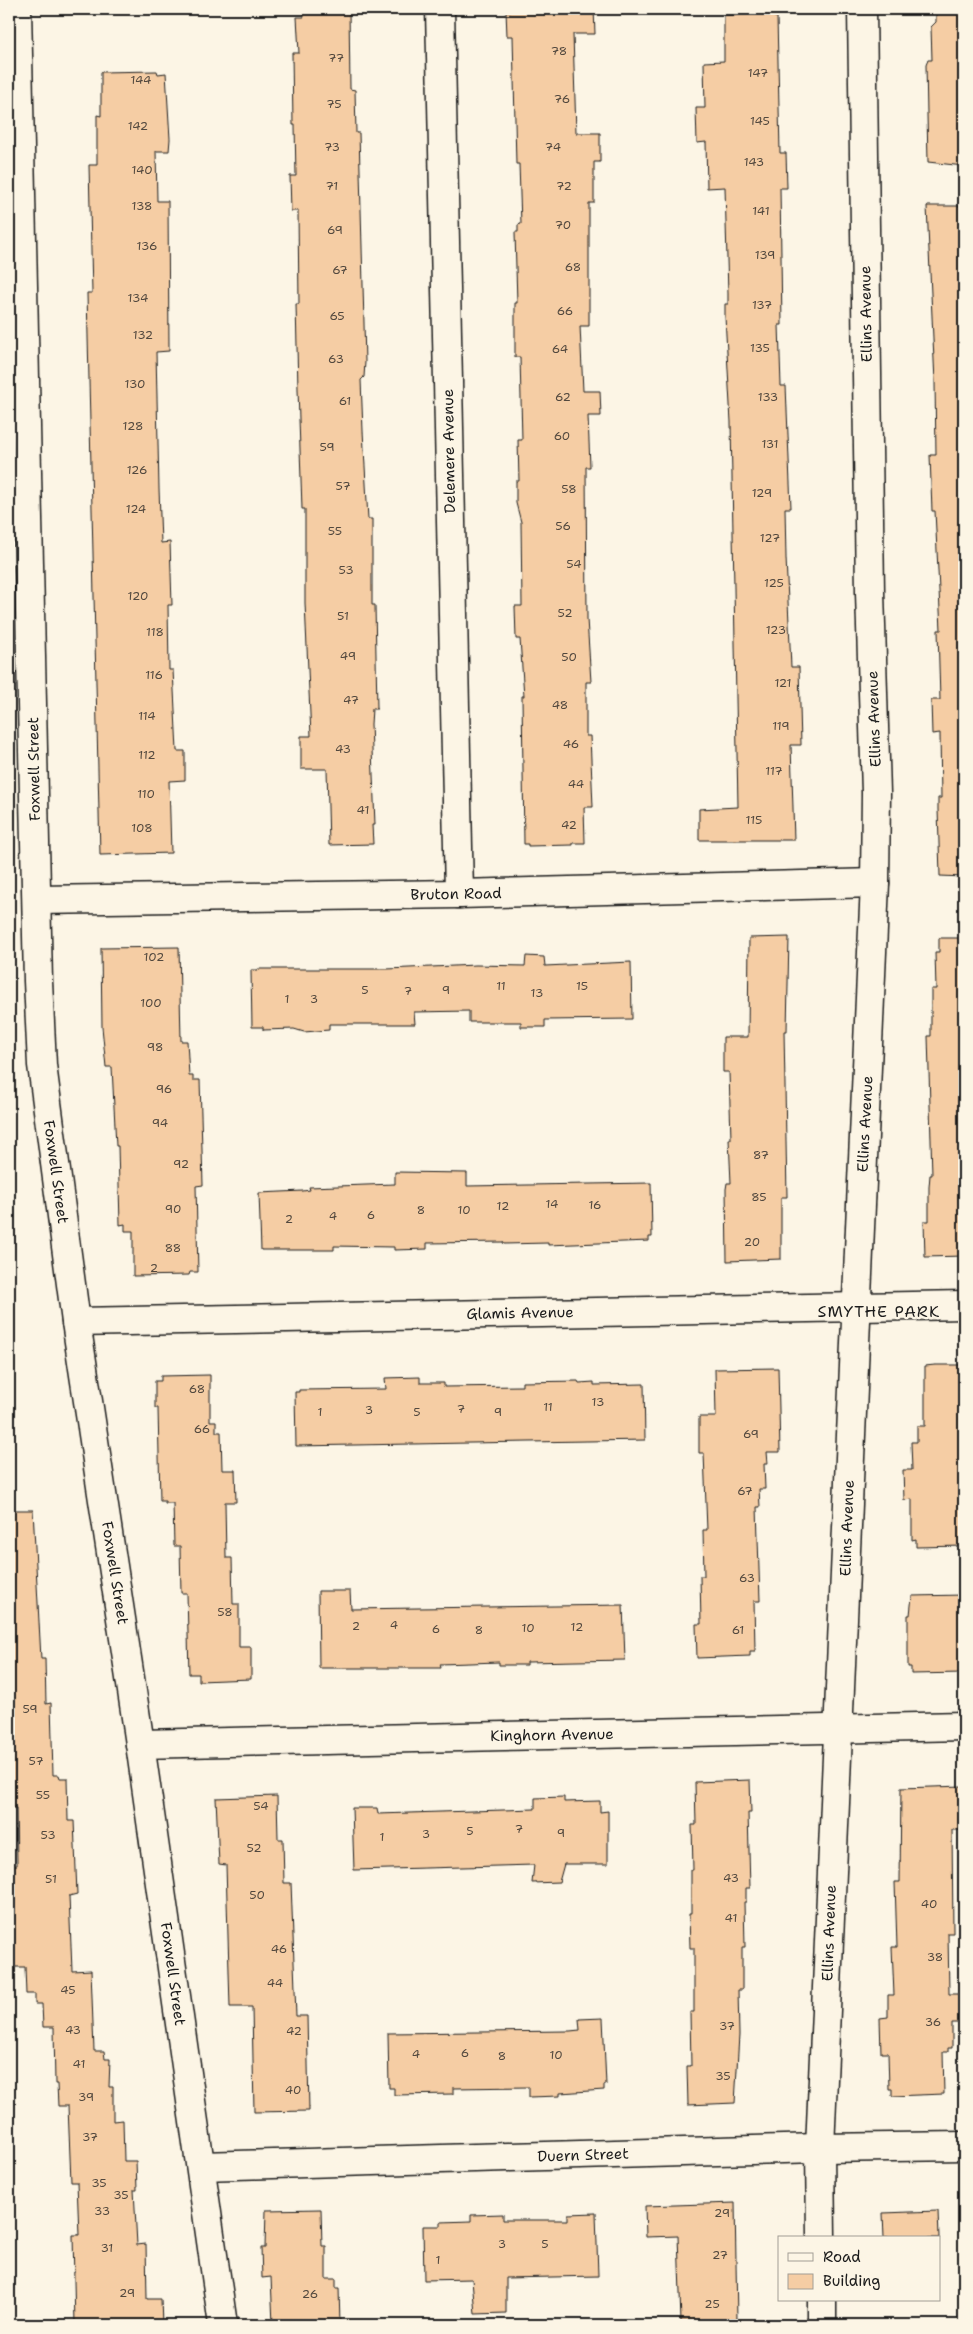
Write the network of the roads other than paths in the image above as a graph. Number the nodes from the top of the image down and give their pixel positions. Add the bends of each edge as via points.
1 (17, 9) edge
2 (440, 9) edge
3 (862, 9) edge
4 (875, 883) junction
5 (459, 894) junction
6 (37, 900) junction
7 (964, 1304) edge
8 (856, 1306) junction
9 (76, 1322) junction
10 (964, 1726) edge
11 (839, 1729) junction
12 (140, 1744) junction
13 (964, 2146) edge
14 (820, 2148) junction
15 (201, 2166) junction
16 (821, 2236) edge
17 (822, 2302) edge
18 (224, 2325) edge
19 (822, 2325) edge

1 - 6 street, Foxwell Street
2 - 5 street, Delemere Avenue
3 - 4 street, Ellins Avenue
4 - 5 street, Bruton Road
4 - 8 street, Ellins Avenue
5 - 6 street, Bruton Road
6 - 9 street, Foxwell Street via 42,1065
7 - 8 street, Glamis Avenue
8 - 9 street, Glamis Avenue
8 - 11 street, Ellins Avenue
9 - 12 street, Foxwell Street
10 - 11 street, Kinghorn Avenue
11 - 12 street, Kinghorn Avenue
11 - 14 street, Ellins Avenue
12 - 15 street, Foxwell Street
13 - 14 street, Duern Street
14 - 15 street, Duern Street
14 - 16 street, Ellins Avenue
15 - 18 street, Foxwell Street
17 - 19 street

